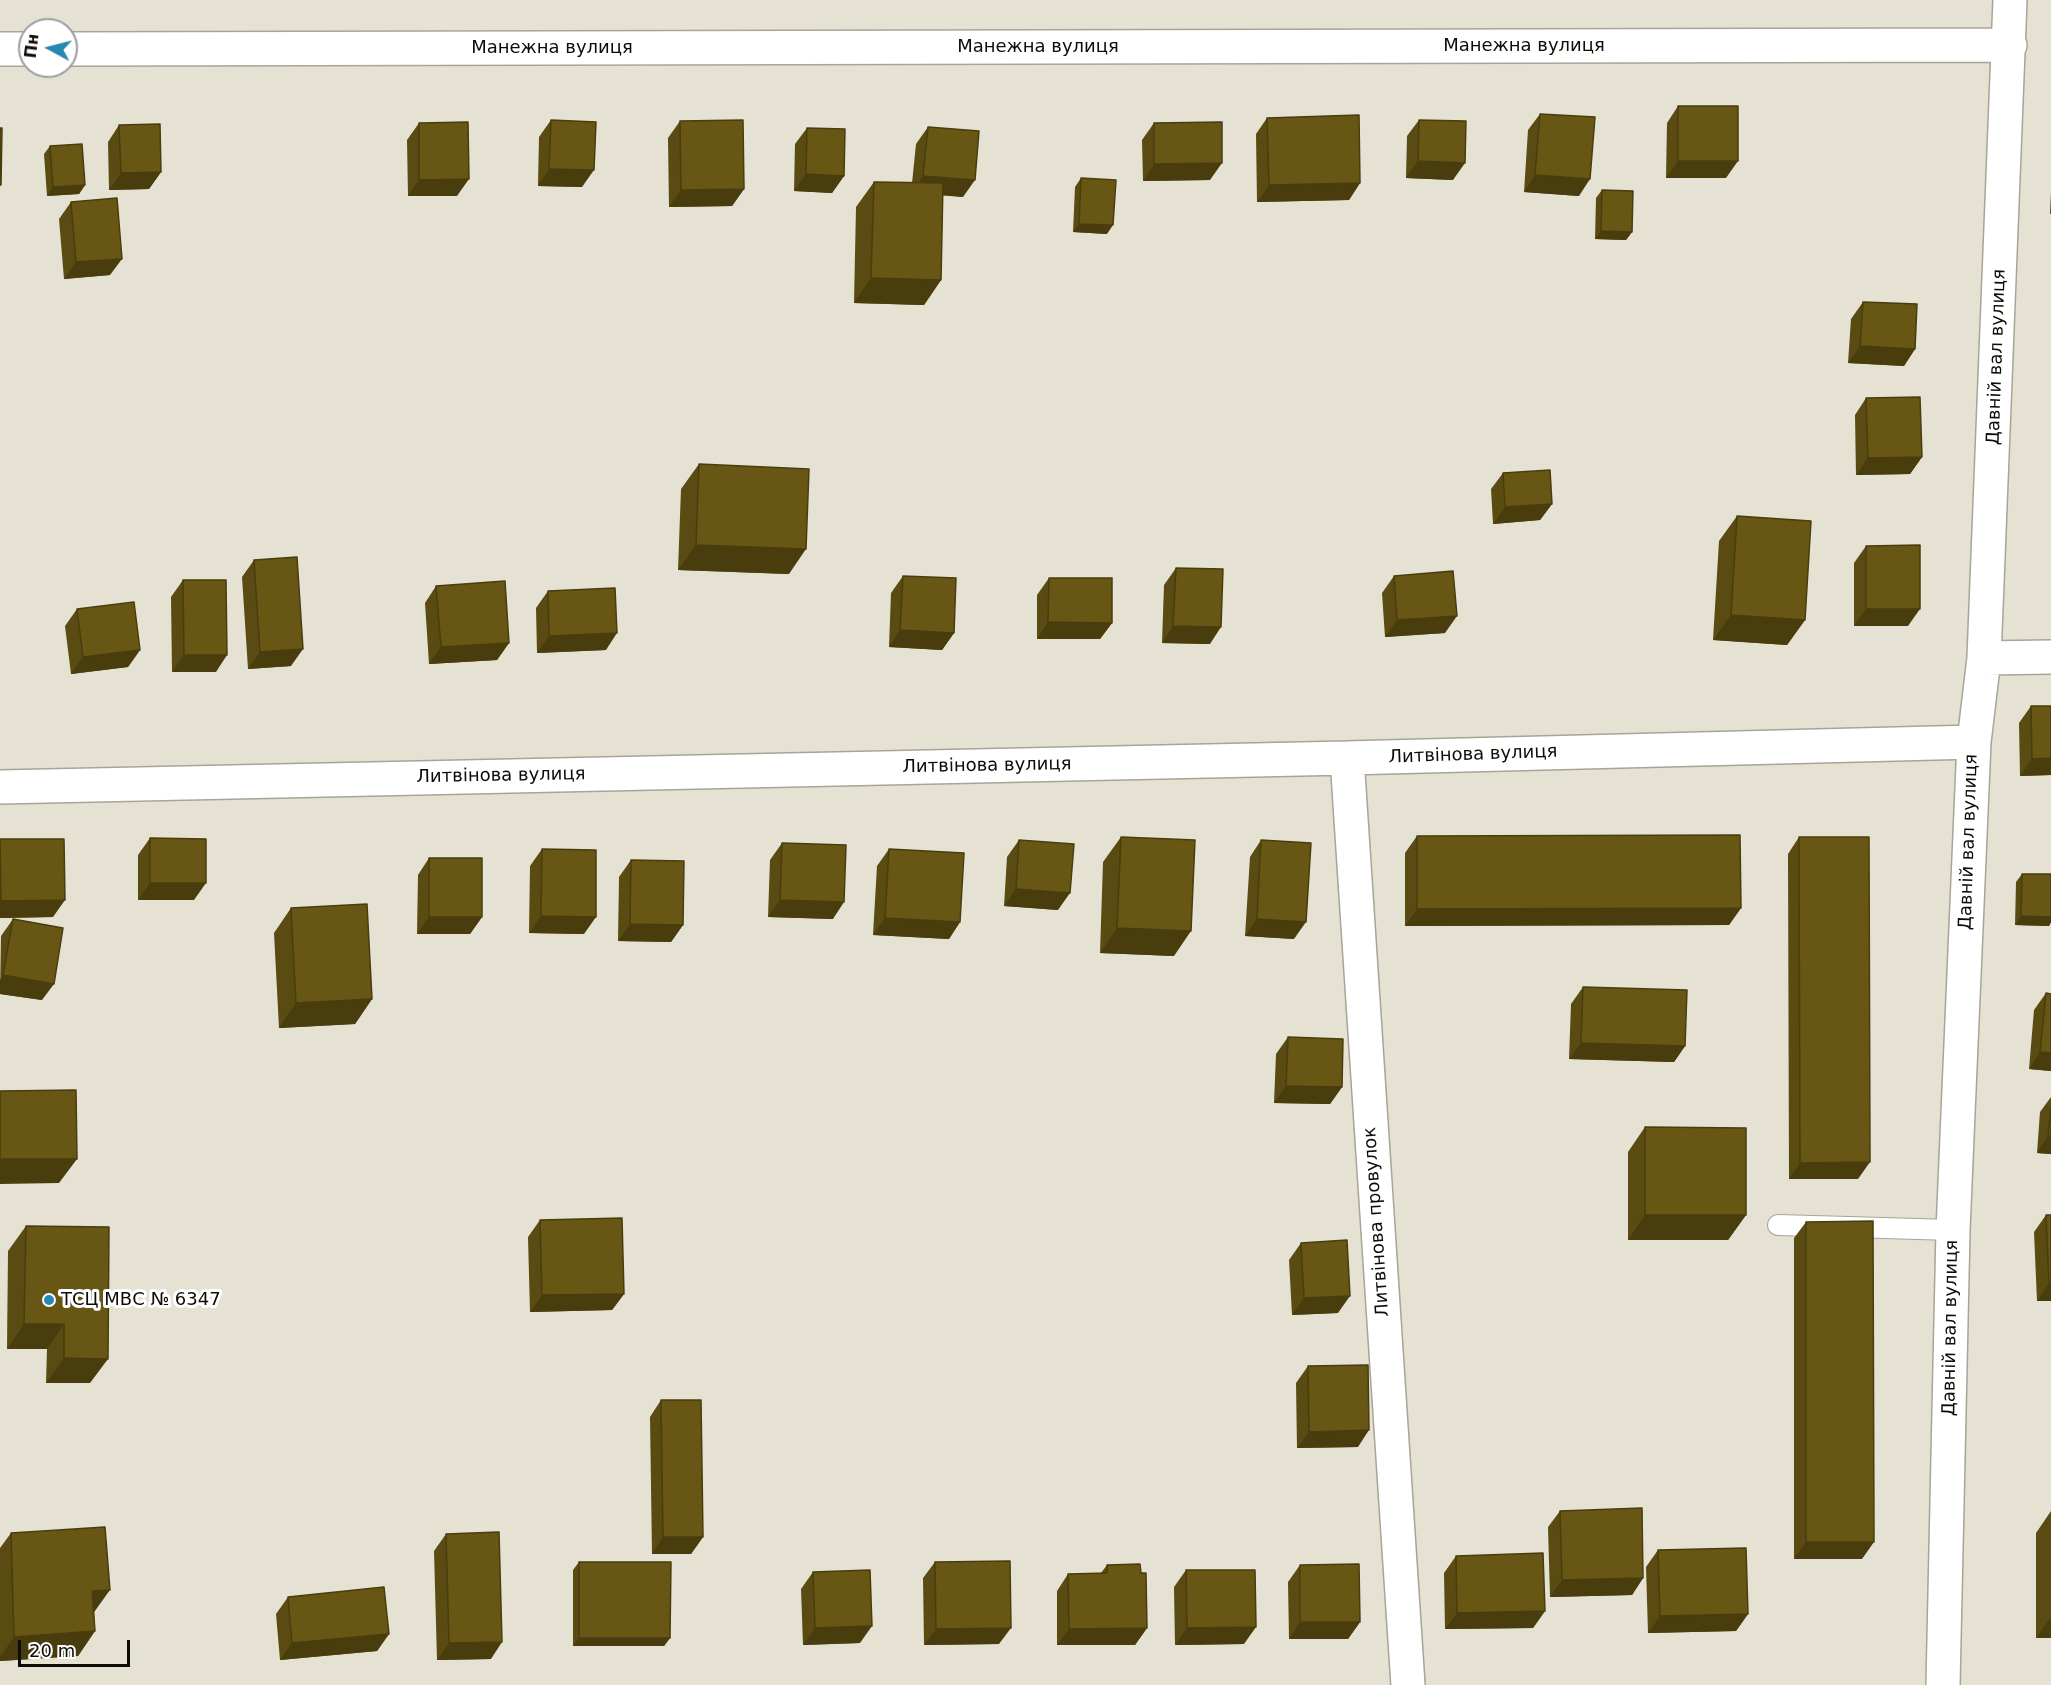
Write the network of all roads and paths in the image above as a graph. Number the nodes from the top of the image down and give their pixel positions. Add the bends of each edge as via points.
1 (2010, 0) edge
2 (2010, 45) junction
3 (78, 48) edge
4 (0, 49) edge
5 (18, 49) edge
6 (2051, 657) edge
7 (1984, 658) junction
8 (1974, 742) junction
9 (1347, 758) junction
10 (0, 787) edge
11 (1778, 1225) dead end
12 (1953, 1230) junction
13 (1408, 1685) edge
14 (1943, 1685) edge

1 - 2 street, Давній вал вулиця
2 - 3 street, Манежна вулиця
2 - 7 street, Давній вал вулиця
4 - 5 street
6 - 7 street
7 - 8 street, Давній вал вулиця
8 - 9 street, Литвінова вулиця
8 - 12 street, Давній вал вулиця
9 - 10 street, Литвінова вулиця
9 - 13 street, Литвінова провулок
11 - 12 lane
12 - 14 street, Давній вал вулиця

